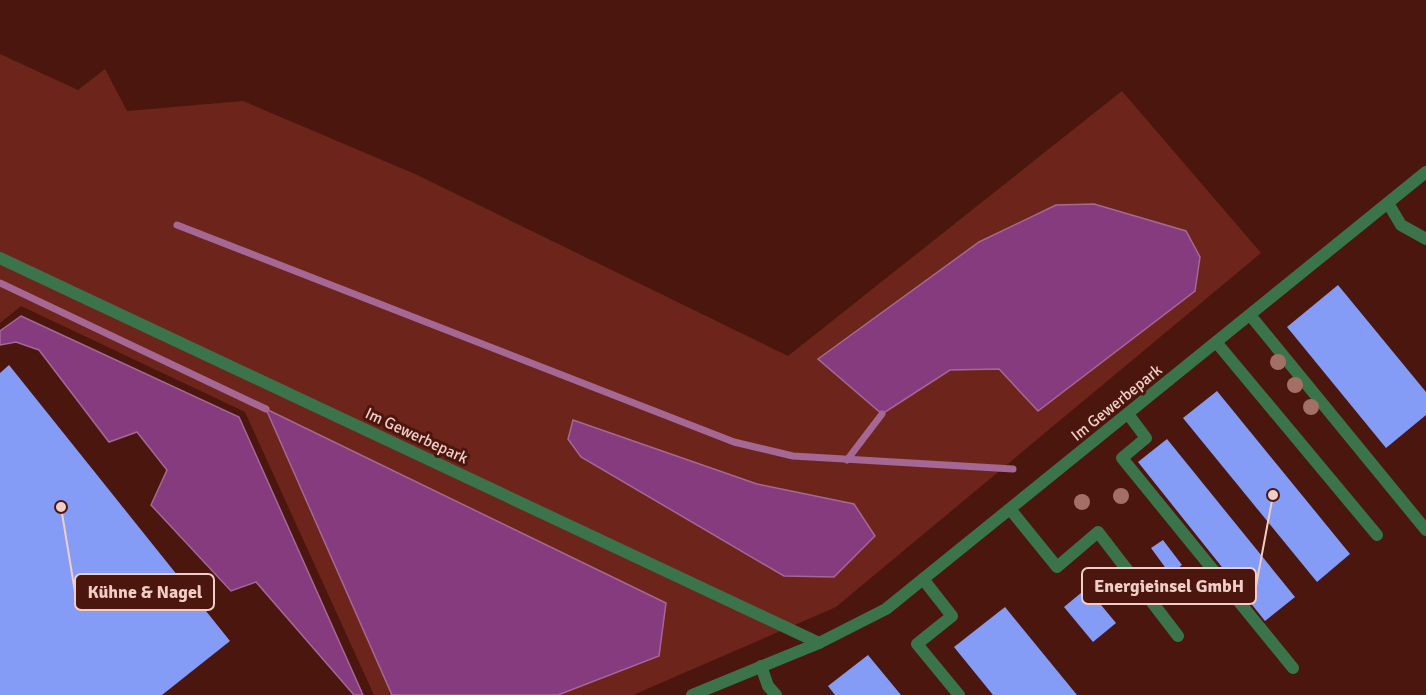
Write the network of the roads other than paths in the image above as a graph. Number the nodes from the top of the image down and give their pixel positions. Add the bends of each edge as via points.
1 (1426, 172) edge
2 (1388, 203) junction
3 (1424, 237) edge
4 (0, 258) edge
5 (1250, 315) junction
6 (1216, 342) junction
7 (1128, 414) junction
8 (1010, 509) junction
9 (1426, 530) edge
10 (1377, 535) dead end
11 (923, 579) junction
12 (1178, 636) dead end
13 (819, 643) junction
14 (761, 666) junction
15 (1293, 668) dead end
16 (692, 695) edge
17 (776, 695) edge
18 (959, 695) edge

1 - 2 street, Im Gewerbepark
2 - 3 street via 1401,225
2 - 5 street, Im Gewerbepark
4 - 13 street, Im Gewerbepark
5 - 6 street, Im Gewerbepark
5 - 9 street
6 - 7 street, Im Gewerbepark
6 - 10 street
7 - 8 street, Im Gewerbepark
7 - 15 street via 1146,438 1122,458
8 - 11 street, Im Gewerbepark
8 - 12 street via 1057,567 1098,532
11 - 13 street, Im Gewerbepark via 886,609
11 - 18 street via 952,616 917,644
13 - 14 street, Im Gewerbepark
14 - 16 street, Im Gewerbepark
14 - 17 street

